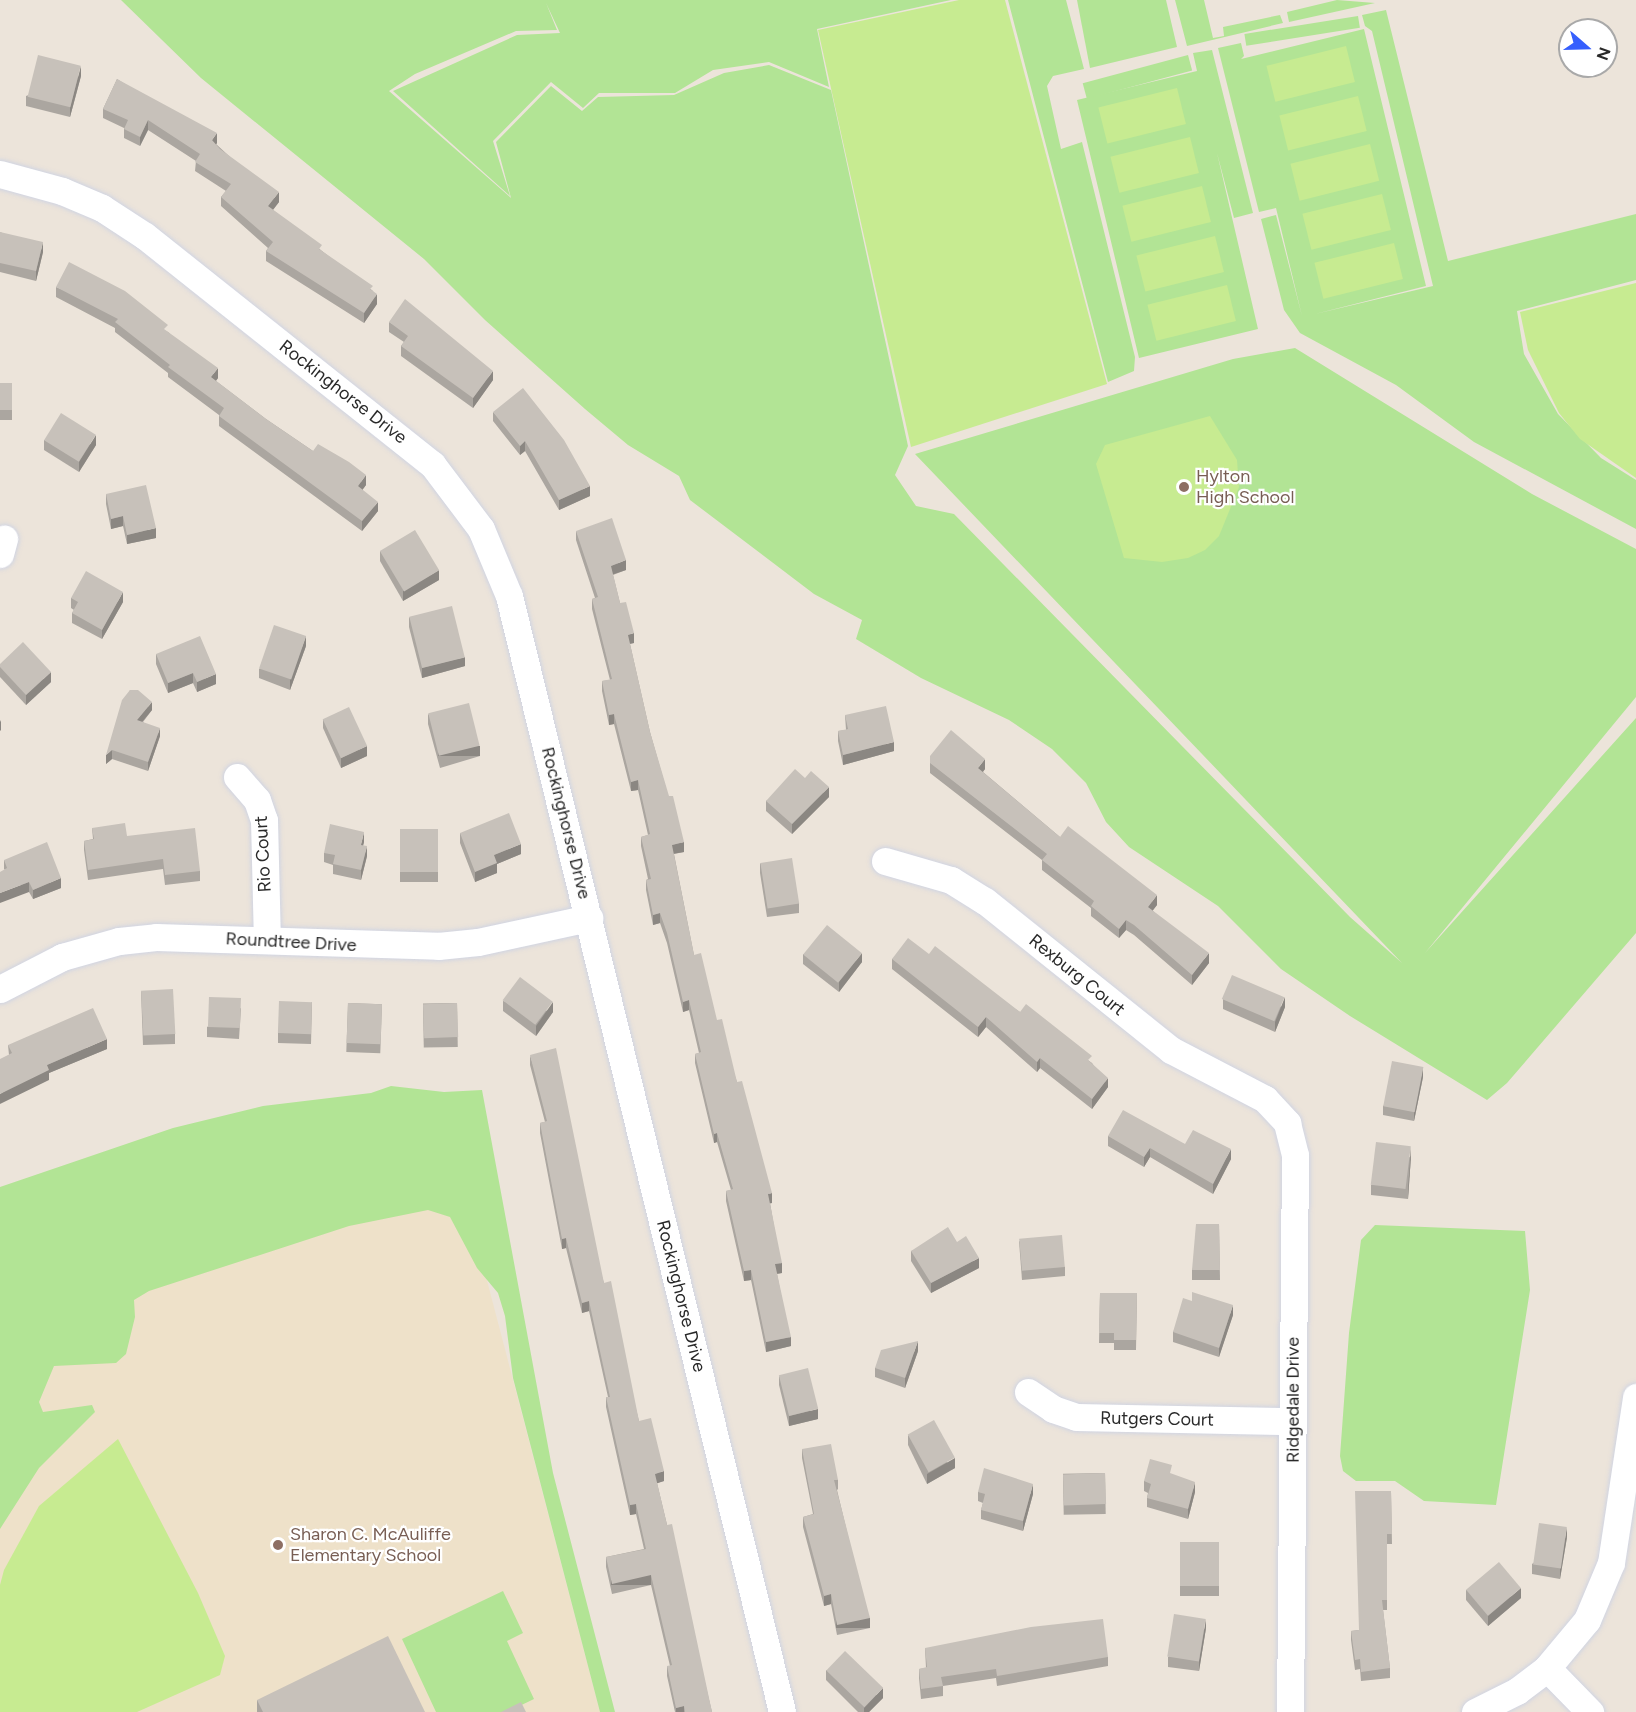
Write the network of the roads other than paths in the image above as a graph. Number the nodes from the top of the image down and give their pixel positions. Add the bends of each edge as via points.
1 (0, 174) edge
2 (237, 777) dead end
3 (885, 861) dead end
4 (589, 918) junction
5 (267, 940) junction
6 (0, 989) edge
7 (1265, 1099) joint
8 (1028, 1392) dead end
9 (1636, 1397) edge
10 (1293, 1421) junction
11 (1547, 1668) junction
12 (782, 1712) edge
13 (1290, 1712) edge
14 (1475, 1712) edge
15 (1590, 1712) edge

1 - 4 street, Rockinghorse Drive via 62,190 102,208 145,236 395,432 432,464 464,501 495,556 510,596
2 - 5 street, Rio Court via 257,800 264,819
3 - 7 street, Rexburg Court via 934,874 969,891 1171,1050
4 - 5 street, Roundtree Drive via 478,942 438,946
4 - 12 street, Rockinghorse Drive
5 - 6 street, Roundtree Drive via 119,940 62,957
7 - 10 street, Ridgedale Drive via 1287,1123 1295,1155
8 - 10 street, Rutgers Court via 1053,1409 1076,1417
9 - 11 street via 1611,1563 1587,1620
10 - 13 street, Ridgedale Drive
11 - 14 street via 1517,1691
11 - 15 street

